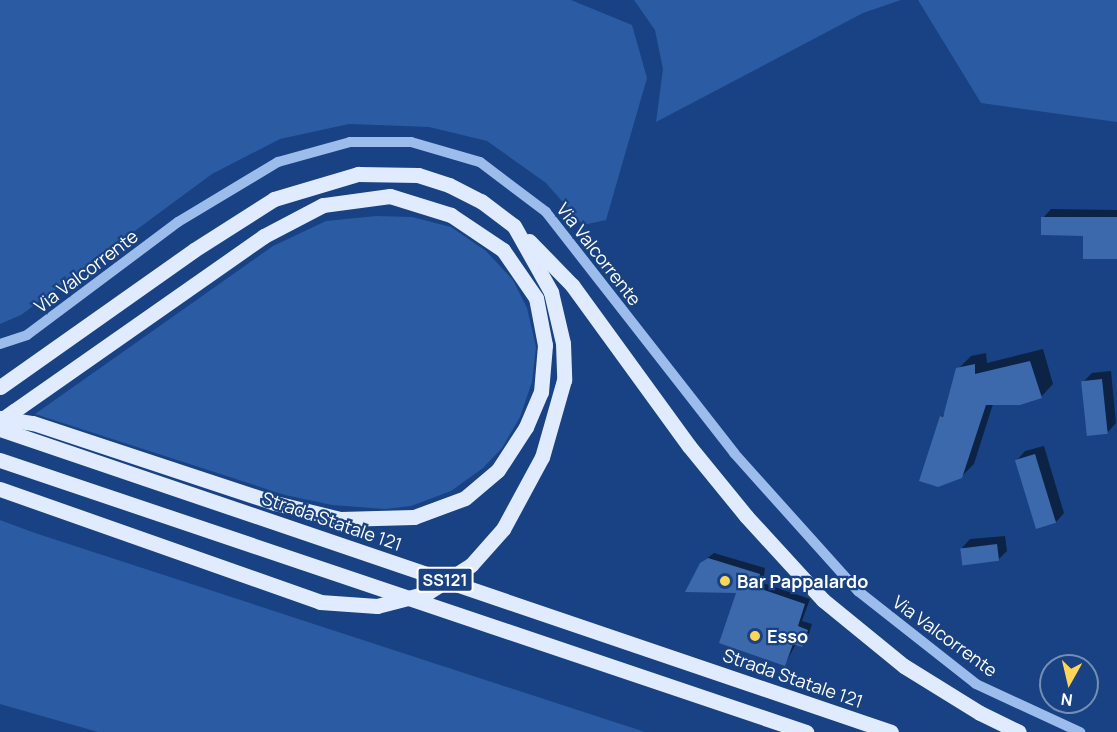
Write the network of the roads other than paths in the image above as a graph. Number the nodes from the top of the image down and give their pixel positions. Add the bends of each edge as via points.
1 (514, 226) junction
2 (0, 345) edge
3 (0, 387) edge
4 (0, 419) edge
5 (0, 429) edge
6 (0, 460) edge
7 (0, 489) edge
8 (806, 732) edge
9 (891, 732) edge
10 (1019, 732) edge
11 (1080, 732) edge

1 - 3 main road via 481,201 418,175 358,174 313,185 274,200 194,250
1 - 7 main road, bridge via 551,292 559,315 564,380 555,423 528,490 503,529 471,565 428,593 377,606 320,602
1 - 10 main road via 572,285 689,446 823,600 904,666
2 - 11 street, Via Valcorrente via 27,335 178,222 278,162 350,142 411,142 480,162 546,212 734,453 858,591 976,684
4 - 4 main road, bridge via 264,236 323,205 390,196 451,215 503,250 536,298 545,345 540,392 526,427 498,470 465,498 414,517 340,519 275,503 33,423
5 - 9 main road, Strada Statale 121 / SS121
6 - 8 main road, SS121

